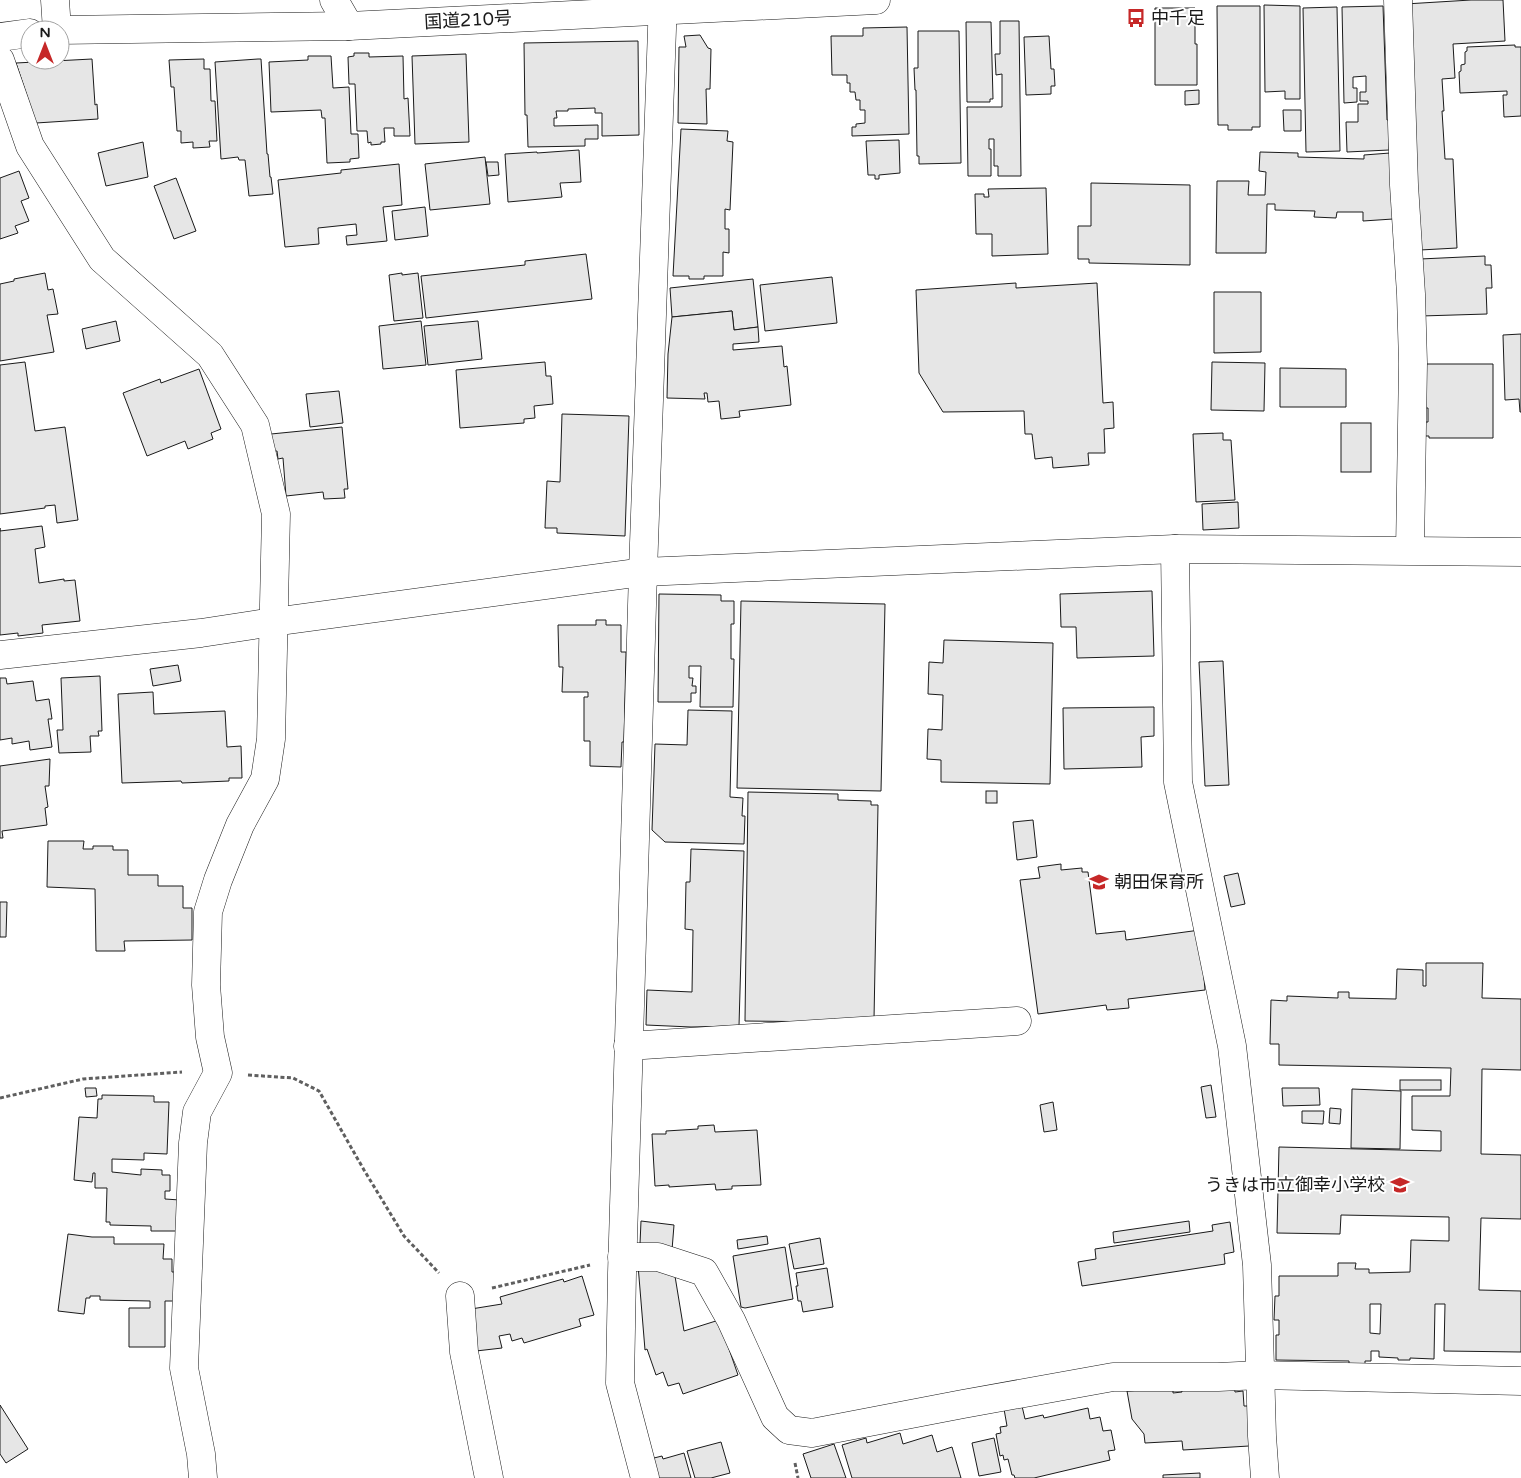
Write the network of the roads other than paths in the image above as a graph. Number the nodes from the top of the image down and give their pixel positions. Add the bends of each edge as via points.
1 (54, 0) edge
2 (334, 0) edge
3 (876, 0) edge
4 (1398, 0) edge
5 (663, 5) edge
6 (57, 20) edge
7 (349, 26) junction
8 (70, 30) edge
9 (20, 34) edge
10 (0, 37) edge
11 (0, 60) edge
12 (1175, 549) junction
13 (1410, 550) junction
14 (1521, 552) edge
15 (643, 572) junction
16 (273, 622) junction
17 (0, 655) edge
18 (1017, 1021) dead end
19 (628, 1046) junction
20 (622, 1257) junction
21 (460, 1296) road end
22 (1260, 1374) junction
23 (1521, 1381) edge
24 (203, 1478) edge
25 (488, 1478) edge
26 (645, 1478) edge
27 (1265, 1478) edge

1 - 6 main road
2 - 7 main road
3 - 5 main road, 国道210号
4 - 13 main road via 1413,363
5 - 7 main road, 国道210号
5 - 15 main road
7 - 8 main road, 国道210号
9 - 10 main road
11 - 16 main road via 30,146 102,259 210,355 255,425 276,514
12 - 13 main road
12 - 15 main road
12 - 22 main road via 1178,782 1232,1046 1257,1265
13 - 14 main road
15 - 16 main road
15 - 19 main road
16 - 17 main road
16 - 24 main road via 271,739 265,779 240,826 208,912 206,985 210,1037 218,1073 197,1112 193,1143 184,1368
18 - 19 main road
19 - 20 main road
20 - 22 main road via 658,1257 704,1272 731,1320 775,1417 789,1430 812,1432 1113,1377
20 - 26 main road via 620,1383
21 - 25 main road via 464,1352
22 - 23 main road
22 - 27 main road

